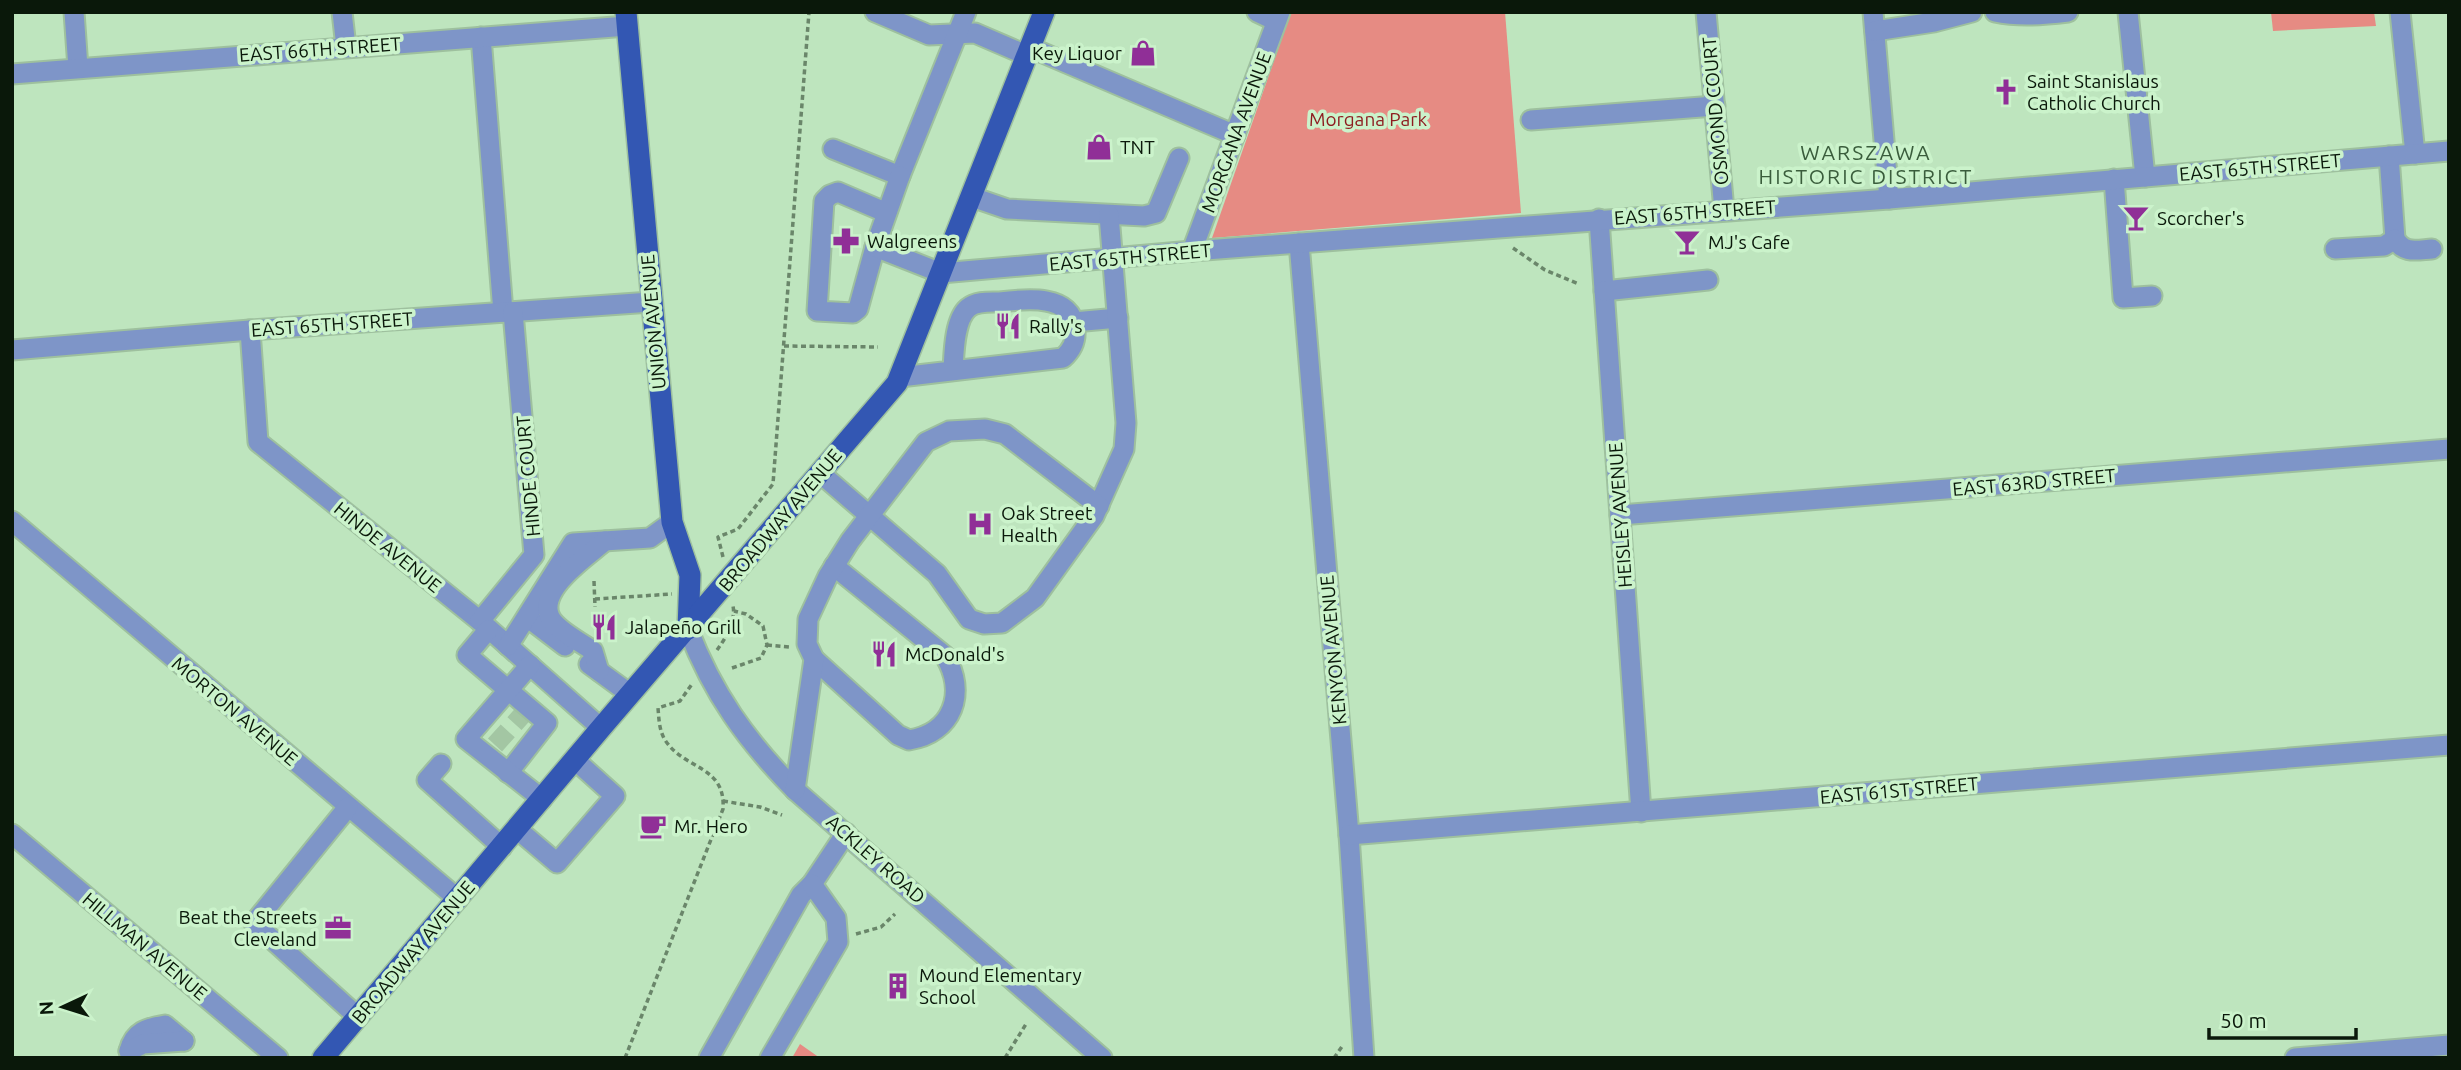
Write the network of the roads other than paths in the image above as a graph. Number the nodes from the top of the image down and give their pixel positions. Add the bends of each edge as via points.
1 (74, 12) edge
2 (342, 12) edge
3 (876, 12) edge
4 (966, 12) edge
5 (1044, 12) edge
6 (1256, 12) edge
7 (1706, 12) edge
8 (1972, 12) edge
9 (1994, 12) edge
10 (2068, 12) edge
11 (2128, 12) edge
12 (2400, 12) edge
13 (1278, 17) edge
14 (1936, 17) edge
15 (627, 19) edge
16 (1874, 22) edge
17 (957, 33) junction
18 (481, 37) junction
19 (346, 47) junction
20 (1028, 51) junction
21 (78, 68) junction
22 (12, 74) edge
23 (1715, 106) junction
24 (1531, 120) dead end
25 (1235, 135) junction
26 (833, 149) dead end
27 (2449, 151) edge
28 (2415, 154) junction
29 (2389, 156) junction
30 (1179, 158) dead end
31 (900, 176) junction
32 (2145, 177) junction
33 (2114, 179) junction
34 (972, 197) junction
35 (1889, 199) junction
36 (1724, 211) junction
37 (887, 213) junction
38 (1109, 215) junction
39 (1599, 219) junction
40 (2395, 239) junction
41 (1299, 243) junction
42 (875, 247) junction
43 (2335, 249) dead end
44 (2432, 249) dead end
45 (1192, 251) junction
46 (1113, 258) junction
47 (941, 273) junction
48 (1708, 280) dead end
49 (1604, 291) junction
50 (2152, 296) dead end
51 (651, 302) junction
52 (508, 312) junction
53 (1118, 318) junction
54 (1074, 322) junction
55 (250, 330) junction
56 (12, 350) edge
57 (953, 370) junction
58 (900, 376) junction
59 (2449, 449) edge
60 (820, 473) junction
61 (1098, 506) junction
62 (1620, 515) junction
63 (870, 516) junction
64 (12, 521) edge
65 (672, 522) junction
66 (605, 541) junction
67 (834, 566) junction
68 (527, 617) junction
69 (484, 626) junction
70 (688, 629) junction
71 (508, 646) junction
72 (814, 659) junction
73 (530, 665) junction
74 (599, 671) junction
75 (508, 691) junction
76 (630, 694) junction
77 (601, 728) junction
78 (2449, 745) edge
79 (575, 760) junction
80 (442, 764) dead end
81 (508, 773) junction
82 (795, 790) junction
83 (542, 799) junction
84 (348, 807) junction
85 (1641, 812) junction
86 (517, 830) junction
87 (846, 833) junction
88 (12, 834) edge
89 (1349, 835) junction
90 (502, 847) junction
91 (811, 884) junction
92 (458, 900) junction
93 (358, 1017) junction
94 (184, 1041) dead end
95 (2449, 1045) edge
96 (129, 1051) dead end
97 (278, 1058) edge
98 (323, 1058) edge
99 (709, 1058) edge
100 (770, 1058) edge
101 (1102, 1058) edge
102 (1364, 1058) edge
103 (2295, 1058) edge

1 - 21 street
2 - 19 street
3 - 17 street via 929,35
4 - 17 street
5 - 20 main road, BROADWAY AVENUE
6 - 13 street
7 - 23 street, OSMOND COURT
8 - 14 street
9 - 10 street via 2020,16
11 - 32 street
12 - 28 street
13 - 25 street, MORGANA AVENUE
14 - 16 street
15 - 18 street, EAST 66TH STREET
15 - 51 main road, UNION AVENUE
16 - 35 street
17 - 20 street via 975,33
17 - 31 street
18 - 19 street, EAST 66TH STREET
18 - 52 street, HINDE COURT
19 - 21 street, EAST 66TH STREET
20 - 25 street
20 - 34 main road, BROADWAY AVENUE
21 - 22 street, EAST 66TH STREET
23 - 24 street
23 - 36 street, OSMOND COURT
25 - 45 street, MORGANA AVENUE
26 - 31 street
27 - 28 street, EAST 65TH STREET
28 - 29 street, EAST 65TH STREET
29 - 32 street, EAST 65TH STREET
29 - 40 street
30 - 38 street via 1156,213
31 - 37 street
32 - 33 street, EAST 65TH STREET
33 - 35 street, EAST 65TH STREET
33 - 50 street via 2123,298
34 - 38 street via 1007,209
34 - 47 main road, BROADWAY AVENUE
35 - 36 street, EAST 65TH STREET
36 - 39 street, EAST 65TH STREET
37 - 42 street
37 - 42 street via 838,192 824,201 817,311 853,313 858,309
38 - 46 street
39 - 41 street, EAST 65TH STREET
39 - 49 street, HEISLEY AVENUE
40 - 43 street via 2384,246
40 - 44 street via 2408,251
41 - 45 street, EAST 65TH STREET
41 - 89 street, KENYON AVENUE
42 - 47 street
45 - 46 street, EAST 65TH STREET
46 - 47 street, EAST 65TH STREET
46 - 53 street
47 - 58 main road, BROADWAY AVENUE
48 - 49 street
49 - 62 street, HEISLEY AVENUE
51 - 52 street, EAST 65TH STREET
51 - 65 main road, UNION AVENUE
52 - 55 street, EAST 65TH STREET
52 - 69 street, HINDE COURT via 534,555
53 - 54 street
53 - 61 street via 1124,449
54 - 57 street via 1074,343 1063,358
54 - 57 street via 1070,312 1052,302 976,303 964,313 955,337
55 - 56 street, EAST 65TH STREET
55 - 69 street, HINDE AVENUE via 258,442
57 - 58 street
58 - 60 main road, BROADWAY AVENUE
59 - 62 street, EAST 63RD STREET
60 - 63 street
60 - 70 main road, BROADWAY AVENUE
61 - 63 street via 1005,434 985,429 948,431 926,442
61 - 63 street via 1035,598 1002,623 984,624 969,619 937,573
62 - 85 street, HEISLEY AVENUE
63 - 67 street
64 - 84 street, MORTON AVENUE
65 - 66 street via 650,538
65 - 70 main road, UNION AVENUE via 690,575
66 - 68 street via 573,543
66 - 74 street via 563,577 548,605 557,625 593,651
67 - 72 street via 808,619 807,645
67 - 72 street via 945,656 956,696 943,726 909,740
68 - 71 street
68 - 74 street
69 - 71 street, HINDE AVENUE
69 - 75 street, HINDE COURT via 467,655
70 - 76 main road, BROADWAY AVENUE
70 - 82 street, ACKLEY ROAD via 703,668 746,737
71 - 73 street, HINDE AVENUE
72 - 82 street
73 - 75 street
73 - 77 street, HINDE AVENUE
74 - 76 street
75 - 81 street via 547,723
75 - 81 street via 466,739 491,751
76 - 77 main road, BROADWAY AVENUE
77 - 79 main road, BROADWAY AVENUE
78 - 85 street, EAST 61ST STREET
79 - 83 main road, BROADWAY AVENUE
79 - 86 street via 615,796 557,863
80 - 90 street via 427,780
81 - 83 street
82 - 87 street, ACKLEY ROAD
83 - 86 main road, BROADWAY AVENUE
84 - 92 street, MORTON AVENUE
84 - 93 street via 254,923
85 - 89 street, EAST 61ST STREET
86 - 90 main road, BROADWAY AVENUE
87 - 91 street
87 - 101 street, ACKLEY ROAD
88 - 97 street, HILLMAN AVENUE
89 - 102 street, KENYON AVENUE
90 - 92 main road, BROADWAY AVENUE
91 - 99 street
91 - 100 street via 836,918 838,942
92 - 93 main road, BROADWAY AVENUE
93 - 98 main road, BROADWAY AVENUE
94 - 96 street via 165,1025 136,1036
95 - 103 street

